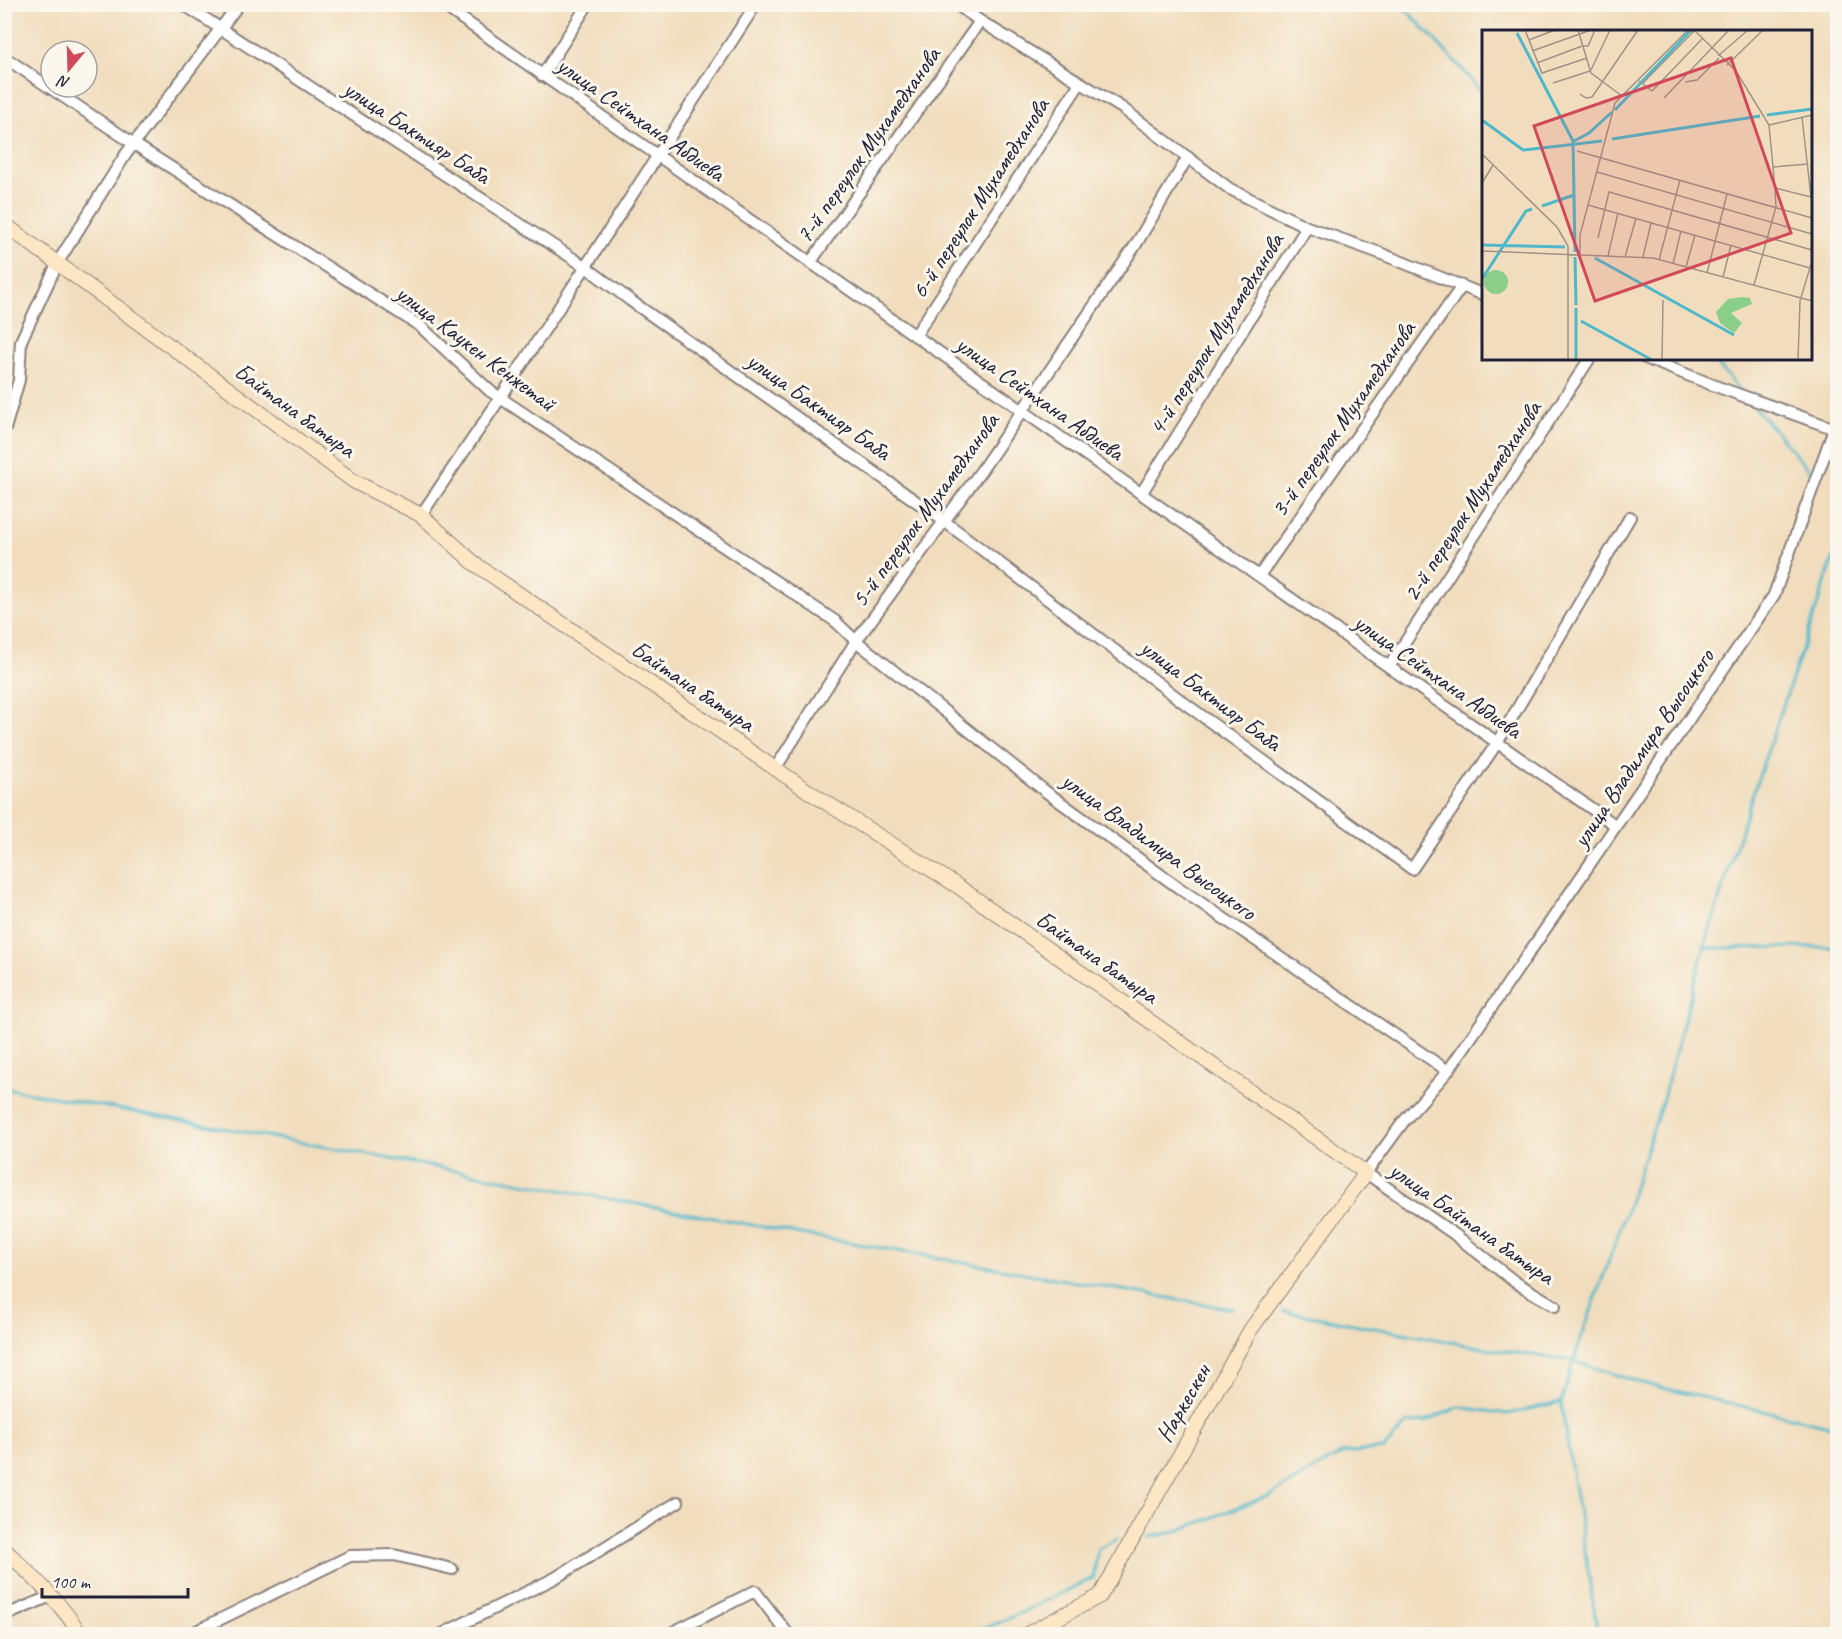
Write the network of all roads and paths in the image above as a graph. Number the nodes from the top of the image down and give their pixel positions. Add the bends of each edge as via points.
1 (183, 4) edge
2 (239, 4) edge
3 (441, 4) edge
4 (588, 4) edge
5 (756, 4) edge
6 (956, 4) edge
7 (980, 21) junction
8 (220, 30) junction
9 (4, 57) edge
10 (542, 76) junction
11 (1080, 83) junction
12 (134, 144) junction
13 (658, 156) junction
14 (1188, 157) junction
15 (4, 225) edge
16 (1307, 227) junction
17 (58, 262) junction
18 (810, 263) junction
19 (585, 267) junction
20 (1462, 286) junction
21 (1482, 294) edge
22 (915, 336) junction
23 (1589, 360) edge
24 (1650, 360) edge
25 (501, 397) junction
26 (1022, 411) junction
27 (5, 430) edge
28 (1836, 430) edge
29 (1141, 494) junction
30 (421, 515) junction
31 (1630, 517) dead end
32 (944, 521) junction
33 (1259, 576) junction
34 (856, 641) junction
35 (1389, 667) junction
36 (1497, 743) junction
37 (775, 769) junction
38 (1615, 825) junction
39 (1448, 1071) junction
40 (1366, 1173) junction
41 (1555, 1306) dead end
42 (678, 1502) dead end
43 (4, 1548) edge
44 (452, 1569) dead end
45 (51, 1596) junction
46 (4, 1616) edge
47 (80, 1635) edge
48 (190, 1635) edge
49 (442, 1635) edge
50 (669, 1635) edge
51 (788, 1635) edge
52 (1028, 1635) edge

1 - 8 street, улица Бактияр Баба
2 - 8 street
3 - 10 street, улица Сейтхана Абдиева
4 - 10 street
5 - 13 street
6 - 7 street
7 - 11 street
7 - 18 street, 7-й переулок Мухамедханова
8 - 12 street
8 - 19 street, улица Бактияр Баба
9 - 12 street, улица Каукен Кенжетай
10 - 13 street, улица Сейтхана Абдиева
11 - 14 street via 1122,108
11 - 22 street, 6-й переулок Мухамедханова
12 - 17 street
12 - 25 street, улица Каукен Кенжетай via 420,326
13 - 18 street, улица Сейтхана Абдиева
13 - 19 street
14 - 16 street via 1230,189
14 - 26 street, 5-й переулок Мухамедханова via 1135,246
15 - 17 street, Байтана батыра
16 - 20 street
16 - 29 street, 4-й переулок Мухамедханова
17 - 27 street via 21,341 19,380
17 - 30 street, Байтана батыра via 355,482
18 - 22 street, улица Сейтхана Абдиева
19 - 25 street
19 - 32 street, улица Бактияр Баба
20 - 21 street
20 - 33 street, 3-й переулок Мухамедханова
22 - 26 street, улица Сейтхана Абдиева
23 - 35 street, 2-й переулок Мухамедханова
24 - 28 street
25 - 30 street
25 - 34 street, улица Каукен Кенжетай via 835,621
26 - 29 street, улица Сейтхана Абдиева
26 - 32 street, 5-й переулок Мухамедханова
28 - 38 street, улица Владимира Высоцкого via 1773,595
29 - 33 street, улица Сейтхана Абдиева
30 - 37 street, Байтана батыра via 475,564
31 - 36 street
32 - 34 street, 5-й переулок Мухамедханова
32 - 36 street, улица Бактияр Баба via 1412,869
33 - 35 street, улица Сейтхана Абдиева
34 - 37 street, 5-й переулок Мухамедханова
34 - 39 street, улица Владимира Высоцкого via 1045,791 1179,888
35 - 36 street, улица Сейтхана Абдиева
36 - 38 street, улица Сейтхана Абдиева
37 - 40 street, Байтана батыра via 969,894
38 - 39 street, улица Владимира Высоцкого
39 - 40 street, улица Владимира Высоцкого
40 - 41 street, улица Байтана батыра via 1515,1282
40 - 52 street, Наркескен via 1251,1329 1100,1596
42 - 49 street via 555,1578
43 - 45 street
44 - 48 street via 394,1554 350,1556
45 - 46 street
45 - 47 street
50 - 51 street via 755,1590

